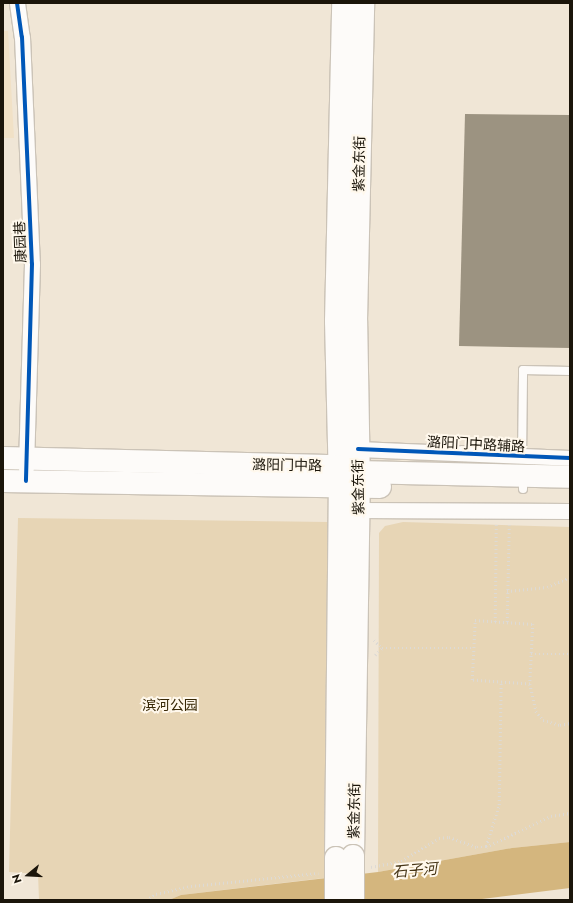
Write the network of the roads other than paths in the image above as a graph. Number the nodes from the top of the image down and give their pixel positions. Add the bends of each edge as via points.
1 (17, 3) edge
2 (343, 3) edge
3 (363, 3) edge
4 (570, 371) edge
5 (358, 449) junction
6 (3, 458) edge
7 (27, 458) junction
8 (570, 458) edge
9 (523, 474) junction
10 (349, 477) junction
11 (570, 477) edge
12 (3, 481) edge
13 (26, 481) junction
14 (570, 490) edge
15 (359, 510) junction
16 (570, 511) edge
17 (344, 857) junction
18 (336, 900) edge
19 (353, 900) edge

1 - 7 street, 康园巷 via 22,38 32,264
2 - 10 main road, 紫金东街 via 336,321
3 - 5 main road, 紫金东街 via 356,321
4 - 9 lane via 523,370
5 - 9 street, 潞阳门中路辅路
5 - 10 main road, 紫金东街
6 - 7 main road, 潞阳门中路
7 - 10 main road, 潞阳门中路
7 - 13 street, 康园巷
8 - 9 street, 潞阳门中路辅路
9 - 10 main road, 潞阳门中路
9 - 11 main road, 潞阳门中路
9 - 14 main road, 潞阳门中路
10 - 13 main road, 潞阳门中路
10 - 15 main road, 紫金东街
10 - 17 main road, 紫金东街
12 - 13 main road, 潞阳门中路
15 - 16 street
15 - 17 main road, 紫金东街 via 356,667
17 - 18 main road, 紫金东街, bridge
17 - 19 main road, 紫金东街, bridge

